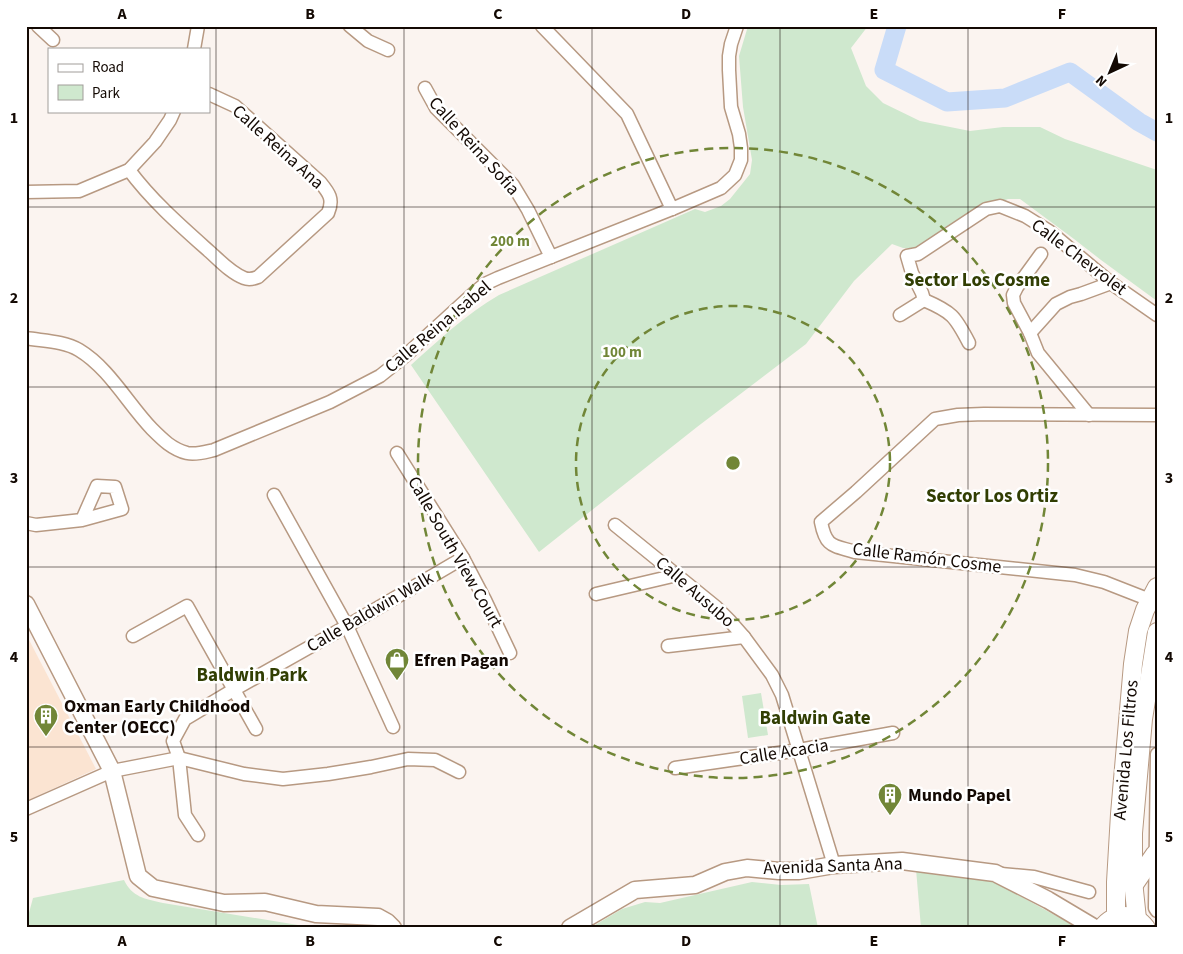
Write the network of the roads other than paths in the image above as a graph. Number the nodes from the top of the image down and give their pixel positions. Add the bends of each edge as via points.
1 (38, 26) edge
2 (198, 26) edge
3 (350, 26) edge
4 (542, 26) edge
5 (737, 26) edge
6 (53, 40) dead end
7 (194, 48) edge
8 (388, 50) dead end
9 (425, 88) dead end
10 (210, 94) edge
11 (174, 112) edge
12 (129, 170) junction
13 (26, 192) edge
14 (672, 209) junction
15 (1041, 254) dead end
16 (551, 257) junction
17 (1111, 283) junction
18 (924, 300) junction
19 (900, 315) dead end
20 (1157, 315) edge
21 (1030, 333) junction
22 (26, 338) edge
23 (969, 343) dead end
24 (1089, 415) junction
25 (1157, 415) edge
26 (397, 453) dead end
27 (274, 495) dead end
28 (82, 520) dead end
29 (26, 523) edge
30 (615, 525) dead end
31 (463, 558) junction
32 (677, 576) junction
33 (1153, 593) edge
34 (596, 594) dead end
35 (26, 604) edge
36 (348, 626) junction
37 (1157, 632) edge
38 (133, 636) dead end
39 (744, 637) junction
40 (668, 646) dead end
41 (510, 653) dead end
42 (234, 689) junction
43 (393, 726) dead end
44 (256, 729) dead end
45 (893, 733) dead end
46 (799, 750) junction
47 (1157, 754) edge
48 (179, 758) junction
49 (675, 768) dead end
50 (112, 771) junction
51 (458, 772) dead end
52 (26, 809) edge
53 (198, 835) dead end
54 (1155, 854) junction
55 (834, 866) junction
56 (994, 873) junction
57 (1133, 886) junction
58 (1089, 892) dead end
59 (1157, 911) edge
60 (1116, 917) junction
61 (1146, 924) edge
62 (393, 928) edge
63 (570, 928) edge
64 (1096, 928) edge
65 (1102, 928) edge

1 - 6 street
2 - 7 street
3 - 8 street via 368,42
4 - 14 street via 627,114
5 - 14 street, Calle Reina Isabel via 729,63 731,106 739,134 741,160 735,175 721,188
9 - 16 street, Calle Reina Sofia via 436,108 513,185
10 - 12 street, Calle Reina Ana via 235,106 320,182 331,199 328,213 258,277 246,279 231,270 163,209
11 - 12 street via 155,142
12 - 13 street via 80,191
14 - 16 street, Calle Reina Isabel
15 - 21 street via 1013,295
16 - 22 street, Calle Reina Isabel via 485,284 380,376 330,402 202,453 188,453 166,443 106,374 78,350
17 - 18 street, Calle Chevrolet via 1049,231 1000,206 986,210 918,254 907,256
17 - 20 street, Calle Chevrolet
17 - 21 street via 1056,304
18 - 19 street
18 - 23 street via 948,312 959,323
21 - 24 street via 1038,353
24 - 25 street, Calle Ramón Cosme
24 - 33 street, Calle Ramón Cosme via 984,414 935,419 821,522 823,534 833,546 855,552 1075,575
26 - 31 street, Calle South View Court
27 - 36 street
28 - 29 street via 36,525
30 - 32 street, Calle Ausubo
31 - 36 street, Calle Baldwin Walk
31 - 41 street, Calle South View Court
32 - 34 street
32 - 39 street, Calle Ausubo via 716,607
33 - 60 main road, Avenida Los Filtros via 1138,631 1133,664 1120,814
35 - 50 street
36 - 42 street, Calle Baldwin Walk
36 - 43 street
37 - 57 main road, Avenida Los Filtros via 1140,744 1132,850
38 - 42 street via 187,606
39 - 40 street
39 - 46 street, Calle Ausubo via 772,675 782,695
42 - 44 street
42 - 48 street, Calle Baldwin Walk via 185,719 173,741
45 - 46 street, Calle Acacia
46 - 49 street, Calle Acacia
46 - 55 street, Calle Ausubo
47 - 54 street
48 - 50 street
48 - 51 street via 284,780 408,760 435,760
48 - 53 street, Calle Baldwin Walk via 185,816
50 - 52 street
50 - 62 street via 138,876 153,888 224,903 265,902 316,914 378,917
54 - 57 main road
54 - 59 street
55 - 56 street, Avenida Santa Ana via 902,861
55 - 63 street, Avenida Santa Ana via 779,872 746,868 725,872 695,885 635,890
56 - 58 street via 1034,877
56 - 64 street, Avenida Santa Ana
57 - 61 main road, Avenida Los Filtros
60 - 61 main road via 1126,916
60 - 65 main road

